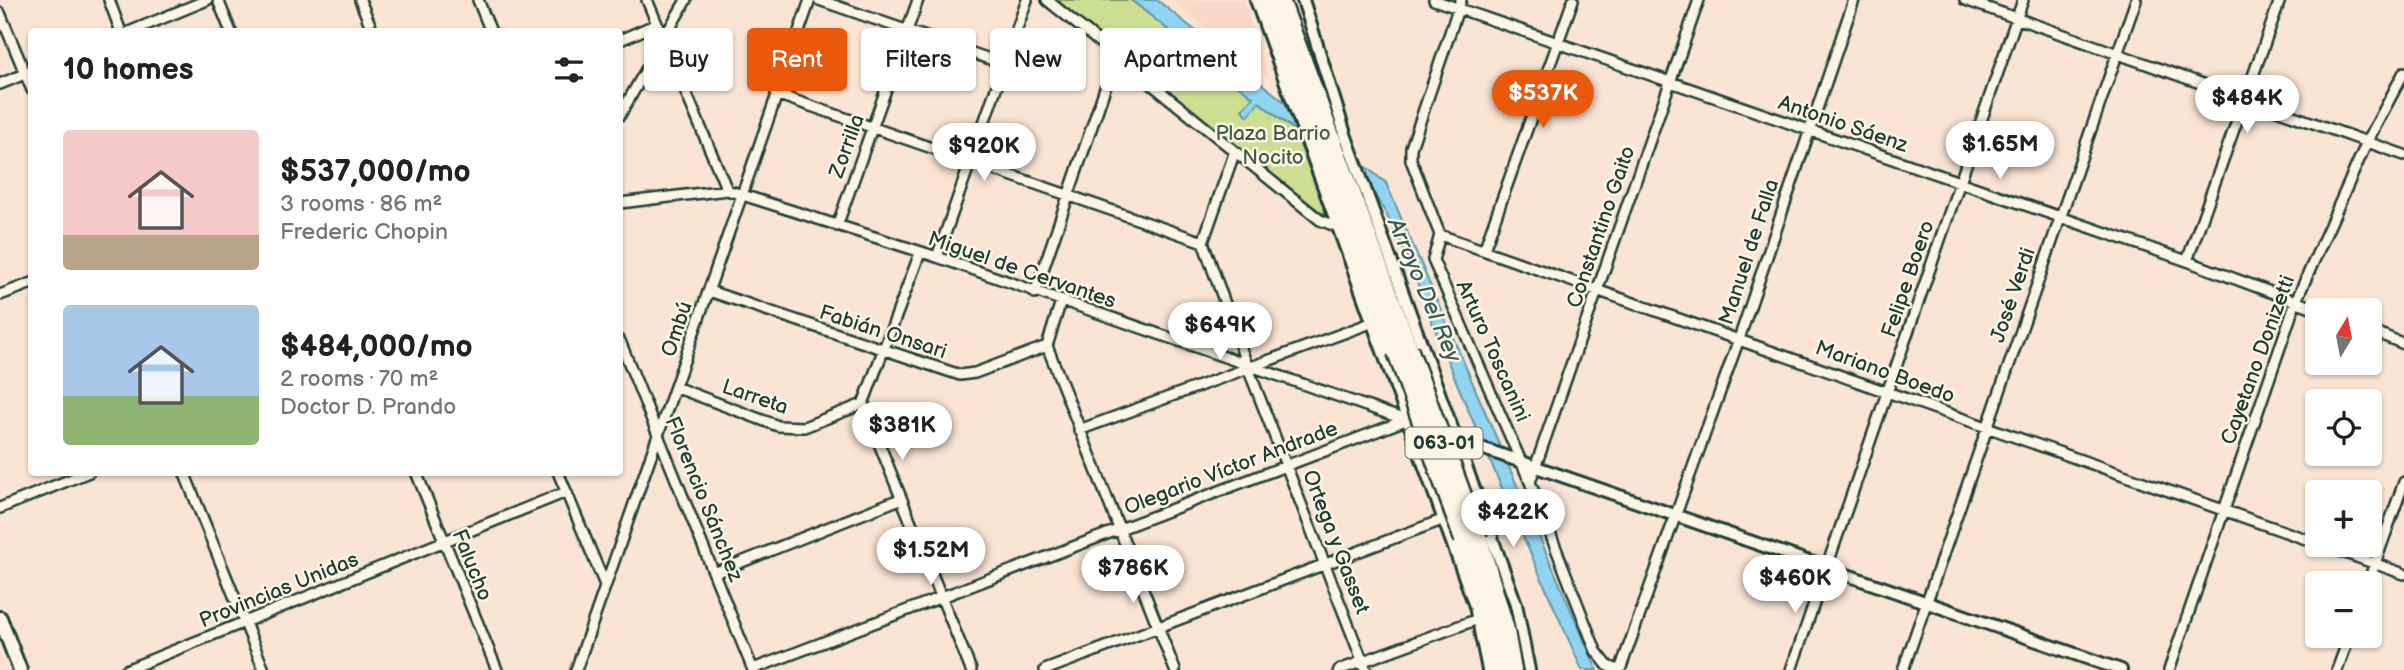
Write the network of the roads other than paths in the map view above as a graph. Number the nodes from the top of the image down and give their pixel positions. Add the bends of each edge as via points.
1 (109, 0) edge
2 (208, 0) edge
3 (218, 0) edge
4 (360, 0) edge
5 (478, 0) edge
6 (647, 0) edge
7 (685, 0) edge
8 (810, 0) edge
9 (819, 0) edge
10 (918, 0) edge
11 (1027, 0) edge
12 (1047, 0) edge
13 (1255, 0) edge
14 (1268, 0) edge
15 (1281, 0) edge
16 (1303, 0) edge
17 (1434, 0) edge
18 (1573, 0) edge
19 (1699, 0) edge
20 (1854, 0) edge
21 (1965, 0) edge
22 (2023, 0) edge
23 (2136, 0) edge
24 (2280, 0) edge
25 (1460, 4) edge
26 (0, 13) edge
27 (2016, 18) junction
28 (657, 24) junction
29 (120, 28) edge
30 (139, 28) edge
31 (229, 28) edge
32 (371, 28) edge
33 (489, 28) edge
34 (659, 28) edge
35 (671, 28) edge
36 (896, 28) edge
37 (908, 28) edge
38 (1017, 28) edge
39 (623, 39) edge
40 (1100, 43) edge
41 (1557, 44) junction
42 (2117, 54) junction
43 (2404, 72) edge
44 (28, 73) edge
45 (644, 75) edge
46 (1670, 83) junction
47 (0, 84) edge
48 (1300, 87) junction
49 (685, 91) edge
50 (886, 91) edge
51 (995, 91) edge
52 (1104, 91) edge
53 (1160, 91) edge
54 (776, 94) junction
55 (2244, 99) junction
56 (623, 110) edge
57 (873, 127) junction
58 (1808, 130) junction
59 (2367, 142) junction
60 (1235, 151) junction
61 (2404, 155) edge
62 (971, 163) junction
63 (1959, 183) junction
64 (727, 190) junction
65 (741, 195) junction
66 (1068, 195) junction
67 (623, 203) edge
68 (2059, 217) junction
69 (837, 226) junction
70 (1338, 227) junction
71 (1440, 235) junction
72 (1203, 242) junction
73 (1484, 250) junction
74 (920, 253) junction
75 (937, 257) junction
76 (2186, 261) junction
77 (28, 284) edge
78 (1598, 290) junction
79 (709, 291) junction
80 (1035, 293) junction
81 (0, 295) edge
82 (1061, 301) junction
83 (2297, 301) junction
84 (2305, 304) edge
85 (1371, 323) junction
86 (2382, 335) edge
87 (1739, 339) junction
88 (2404, 344) edge
89 (1047, 346) junction
90 (623, 348) edge
91 (883, 352) junction
92 (1248, 368) junction
93 (675, 387) junction
94 (1889, 391) junction
95 (863, 404) junction
96 (1406, 420) junction
97 (1987, 427) junction
98 (1079, 430) junction
99 (659, 431) junction
100 (1455, 440) junction
101 (1522, 462) junction
102 (1288, 465) junction
103 (1536, 466) junction
104 (79, 476) edge
105 (186, 476) edge
106 (418, 476) edge
107 (560, 476) edge
108 (1530, 482) junction
109 (2404, 482) edge
110 (566, 492) junction
111 (900, 499) junction
112 (0, 508) edge
113 (2223, 510) junction
114 (1675, 515) junction
115 (1442, 520) junction
116 (1119, 530) junction
117 (1471, 539) junction
118 (2305, 539) edge
119 (444, 542) junction
120 (2357, 557) edge
121 (1325, 563) junction
122 (2375, 563) junction
123 (1827, 569) junction
124 (2372, 571) edge
125 (714, 573) junction
126 (2404, 574) edge
127 (605, 585) junction
128 (942, 599) junction
129 (1926, 602) junction
130 (0, 618) edge
131 (1478, 618) junction
132 (245, 622) junction
133 (1158, 627) junction
134 (2345, 648) edge
135 (1365, 665) edge
136 (494, 669) edge
137 (20, 670) edge
138 (126, 670) edge
139 (264, 670) edge
140 (576, 670) edge
141 (753, 670) edge
142 (971, 670) edge
143 (1045, 670) edge
144 (1175, 670) edge
145 (1339, 670) edge
146 (1488, 670) edge
147 (1500, 670) edge
148 (1513, 670) edge
149 (1529, 670) edge
150 (1619, 670) edge
151 (1791, 670) edge
152 (1903, 670) edge
153 (2121, 670) edge
154 (2169, 670) edge
155 (2337, 670) edge

1 - 29 street
2 - 30 street
3 - 31 street
4 - 32 street
5 - 33 street
6 - 28 street
7 - 35 street
8 - 54 street, Ombú
9 - 36 street
10 - 37 street, Zorrilla
11 - 38 street
12 - 40 street
13 - 48 street
14 - 48 highway, 063-01
15 - 48 highway, 063-01
16 - 100 street via 1345,134
17 - 25 street, Antonio Sáenz
18 - 41 street
19 - 46 street, Constantino Gaito
20 - 58 street, Manuel de Falla
21 - 27 street
22 - 27 street, Felipe Boero
23 - 42 street, José Verdi
24 - 55 street
25 - 41 street, Antonio Sáenz
25 - 71 street via 1410,148 1410,160
26 - 44 street
27 - 42 street
27 - 63 street, Felipe Boero
28 - 34 street
28 - 39 street
41 - 46 street, Antonio Sáenz
41 - 73 street
42 - 55 street
42 - 68 street, José Verdi
43 - 59 street, Cayetano Donizetti
44 - 47 street
45 - 56 street
46 - 58 street, Antonio Sáenz
46 - 78 street, Constantino Gaito
48 - 70 street via 1315,160
48 - 117 highway, 063-01, bridge via 1340,180
49 - 64 street
50 - 57 street, Zorrilla
51 - 62 street
52 - 66 street
53 - 60 street
54 - 57 street
54 - 65 street, Ombú
55 - 59 street
55 - 76 street
57 - 62 street
57 - 69 street, Zorrilla
58 - 63 street, Antonio Sáenz
58 - 87 street, Manuel de Falla
59 - 61 street
59 - 83 street, Cayetano Donizetti
60 - 70 street via 1320,220
60 - 72 street
62 - 66 street
62 - 75 street
63 - 68 street, Antonio Sáenz
63 - 94 street, Felipe Boero
64 - 65 street, Miguel de Cervantes
64 - 67 street, Miguel de Cervantes
65 - 69 street, Miguel de Cervantes
65 - 79 street, Ombú
66 - 72 street
66 - 80 street
68 - 76 street, Antonio Sáenz
68 - 97 street, José Verdi
69 - 74 street, Miguel de Cervantes
70 - 85 street
71 - 73 street, Mariano Boedo
71 - 101 street, Arturo Toscanini via 1433,260
72 - 92 street, Ortega y Gasset
73 - 78 street, Mariano Boedo
74 - 75 street, Miguel de Cervantes
74 - 91 street
75 - 80 street, Miguel de Cervantes
76 - 83 street, Antonio Sáenz
77 - 81 street
78 - 87 street, Mariano Boedo
78 - 103 street, Constantino Gaito
79 - 91 street, Fabián Onsari
79 - 93 street, Ombú
80 - 82 street, Miguel de Cervantes
82 - 89 street
82 - 92 street, Miguel de Cervantes
83 - 84 street, Antonio Sáenz
83 - 113 street, Cayetano Donizetti
85 - 92 street
85 - 96 street
86 - 88 street
87 - 94 street, Mariano Boedo
87 - 114 street, Manuel de Falla
89 - 91 street, Fabián Onsari via 968,375
89 - 98 street
90 - 99 street, Florencio Sánchez
91 - 95 street
92 - 96 street, Miguel de Cervantes
92 - 98 street
92 - 102 street, Ortega y Gasset
93 - 95 street, Larreta via 793,429
93 - 99 street, Ombú
94 - 97 street, Mariano Boedo
94 - 123 street, Felipe Boero
95 - 111 street
96 - 100 street
96 - 102 street, Olegario Víctor Andrade
96 - 115 street
97 - 113 street, Mariano Boedo
97 - 129 street, José Verdi
98 - 116 street
99 - 125 street, Florencio Sánchez
99 - 127 street, Ombú
100 - 101 street
100 - 149 street via 1516,604
101 - 103 street
101 - 108 street, Arturo Toscanini
102 - 116 street, Olegario Víctor Andrade
102 - 121 street, Ortega y Gasset
103 - 108 street, Constantino Gaito
103 - 114 street
104 - 112 street
105 - 132 street
106 - 119 street, Falucho
107 - 110 street
108 - 150 street, Arturo Toscanini via 1596,651 1608,666
109 - 122 street
110 - 119 street, Provincias Unidas
110 - 127 street
111 - 125 street
111 - 128 street
113 - 118 street, Mariano Boedo
113 - 154 street, Cayetano Donizetti
114 - 123 street
114 - 150 street, Manuel de Falla
115 - 121 street
115 - 131 street
116 - 128 street, Olegario Víctor Andrade
116 - 133 street
117 - 147 highway, 063-01
117 - 148 highway, 063-01 via 1505,626
119 - 132 street, Provincias Unidas
119 - 136 street, Falucho
120 - 122 street, Mariano Boedo
121 - 133 street
121 - 135 street, Ortega y Gasset
122 - 124 street
122 - 126 street, Mariano Boedo
123 - 129 street
123 - 151 street, Felipe Boero
125 - 141 street, Florencio Sánchez
127 - 140 street, Ombú
128 - 141 street, Olegario Víctor Andrade
128 - 142 street
129 - 152 street, José Verdi
129 - 153 street
130 - 137 main road
131 - 135 street
131 - 146 street
132 - 138 street, Provincias Unidas
132 - 139 street
133 - 143 street
133 - 144 street
134 - 155 street
135 - 145 street

